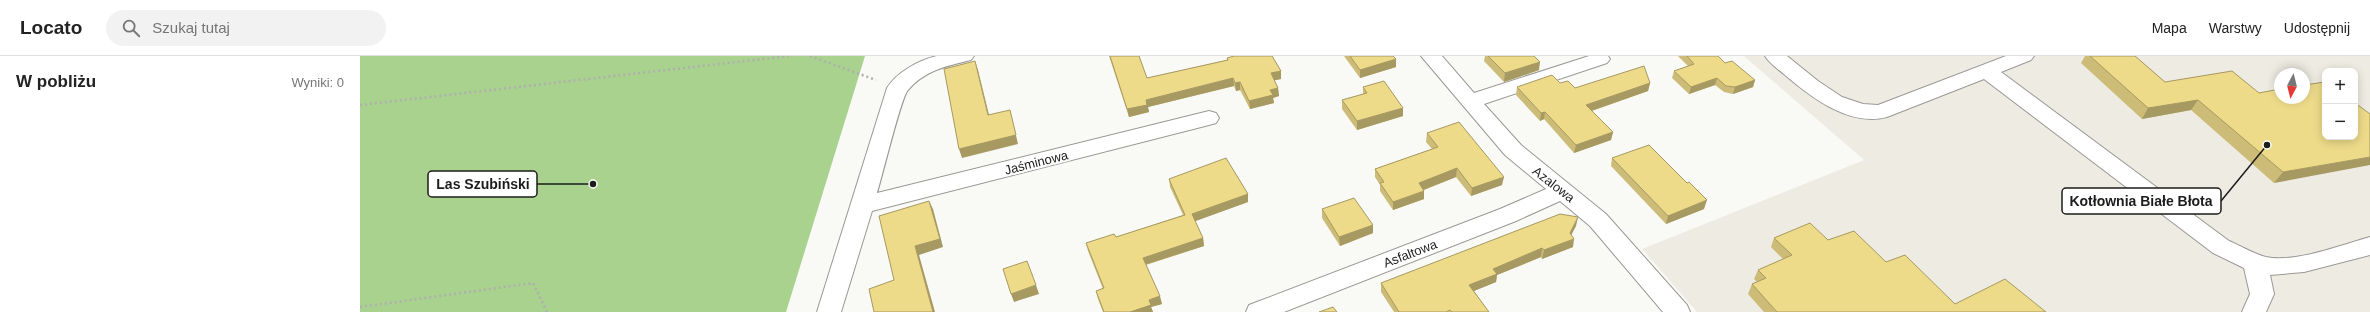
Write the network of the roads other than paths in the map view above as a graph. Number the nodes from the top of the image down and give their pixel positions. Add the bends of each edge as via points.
1 (964, 56) edge
2 (1431, 56) edge
3 (1775, 56) edge
4 (2024, 56) edge
5 (1600, 59) dead end
6 (1986, 70) junction
7 (1471, 101) junction
8 (1209, 118) dead end
9 (1560, 191) junction
10 (863, 205) junction
11 (2370, 246) edge
12 (2255, 262) junction
13 (829, 312) edge
14 (1258, 312) edge
15 (1678, 312) edge
16 (2254, 312) edge

1 - 10 street via 933,63 916,72 897,88
2 - 7 street, Azalowa
3 - 6 street via 1829,99 1861,112 1880,112
4 - 6 street
5 - 7 street
6 - 12 street via 2221,247
7 - 9 street, Azalowa via 1513,150
8 - 10 street, Jaśminowa
9 - 14 street, Asfaltowa via 1508,215
9 - 15 street, Azalowa via 1598,220
10 - 13 street
11 - 12 street via 2296,265 2268,266
12 - 16 street via 2262,294

